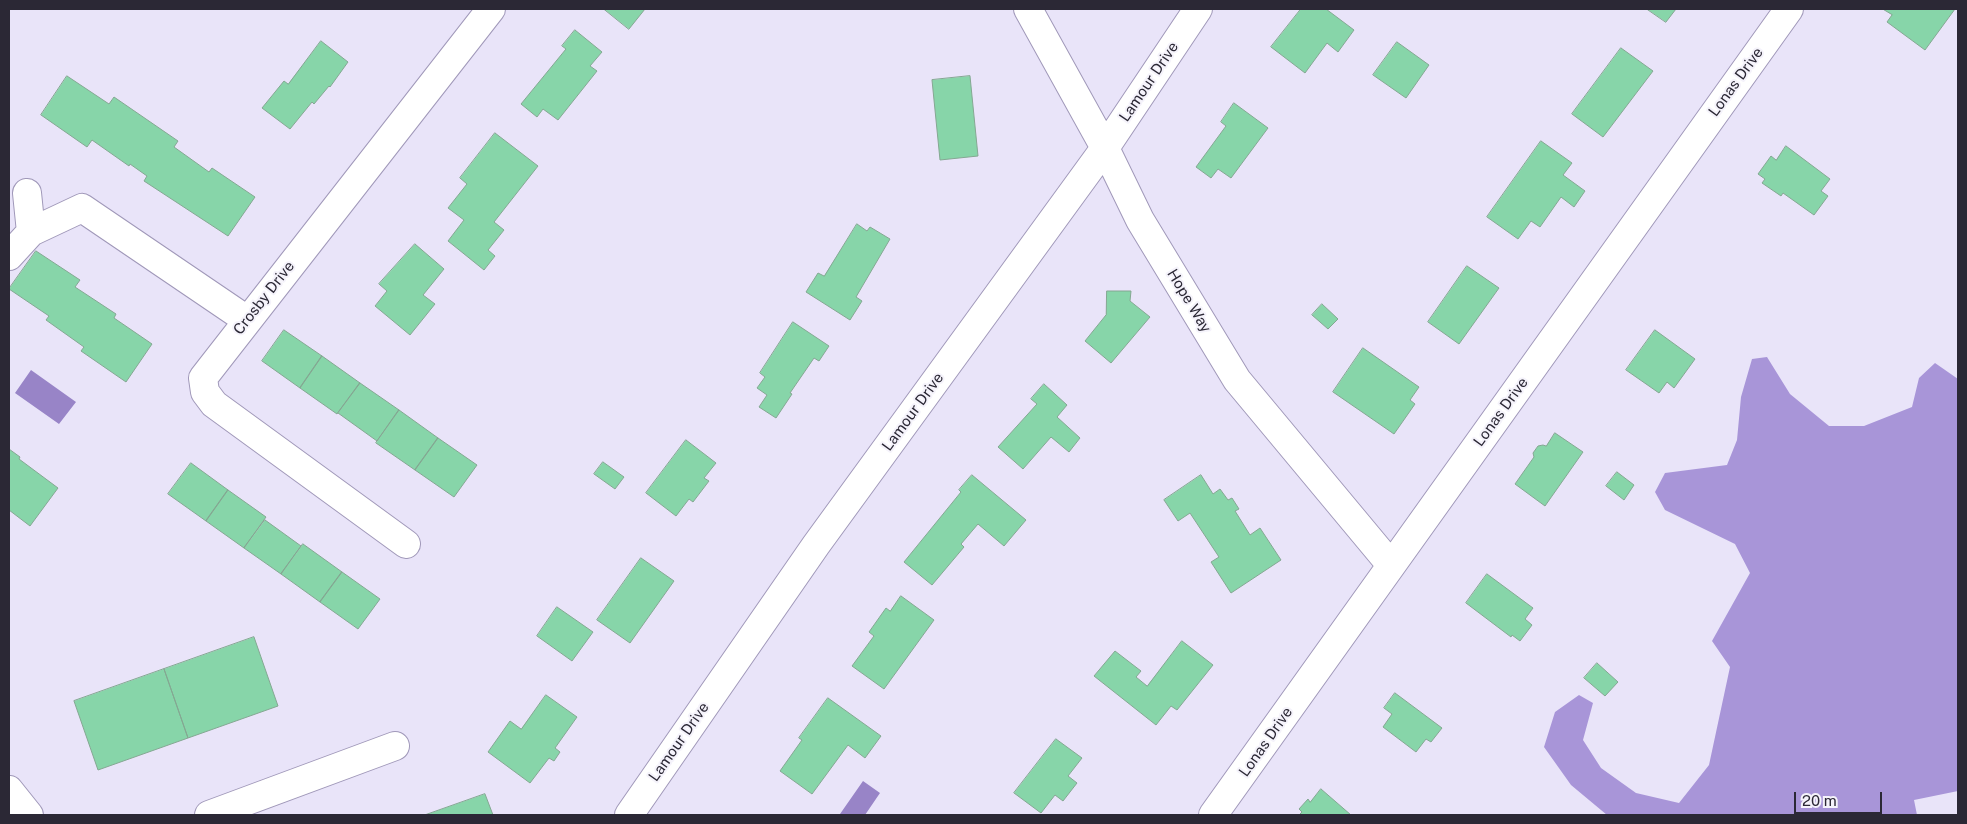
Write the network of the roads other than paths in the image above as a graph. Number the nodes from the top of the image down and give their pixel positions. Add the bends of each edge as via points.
1 (491, 9) edge
2 (1028, 9) edge
3 (1198, 9) edge
4 (1789, 9) edge
5 (1105, 148) junction
6 (27, 193) dead end
7 (32, 232) junction
8 (9, 256) edge
9 (247, 320) junction
10 (406, 544) dead end
11 (1391, 565) junction
12 (395, 746) dead end
13 (9, 790) edge
14 (29, 815) edge
15 (209, 815) edge
16 (629, 815) edge
17 (1214, 815) edge

1 - 9 street, Crosby Drive
2 - 5 street, Hope Way
3 - 5 street, Lamour Drive
4 - 11 street, Lonas Drive
5 - 11 street, Hope Way via 1140,220 1237,380
5 - 16 street, Lamour Drive via 816,545
6 - 7 street
7 - 8 street
7 - 9 street via 82,208
9 - 10 street, Crosby Drive via 203,378 205,392 214,404
11 - 17 street, Lonas Drive
12 - 15 street
13 - 14 street

